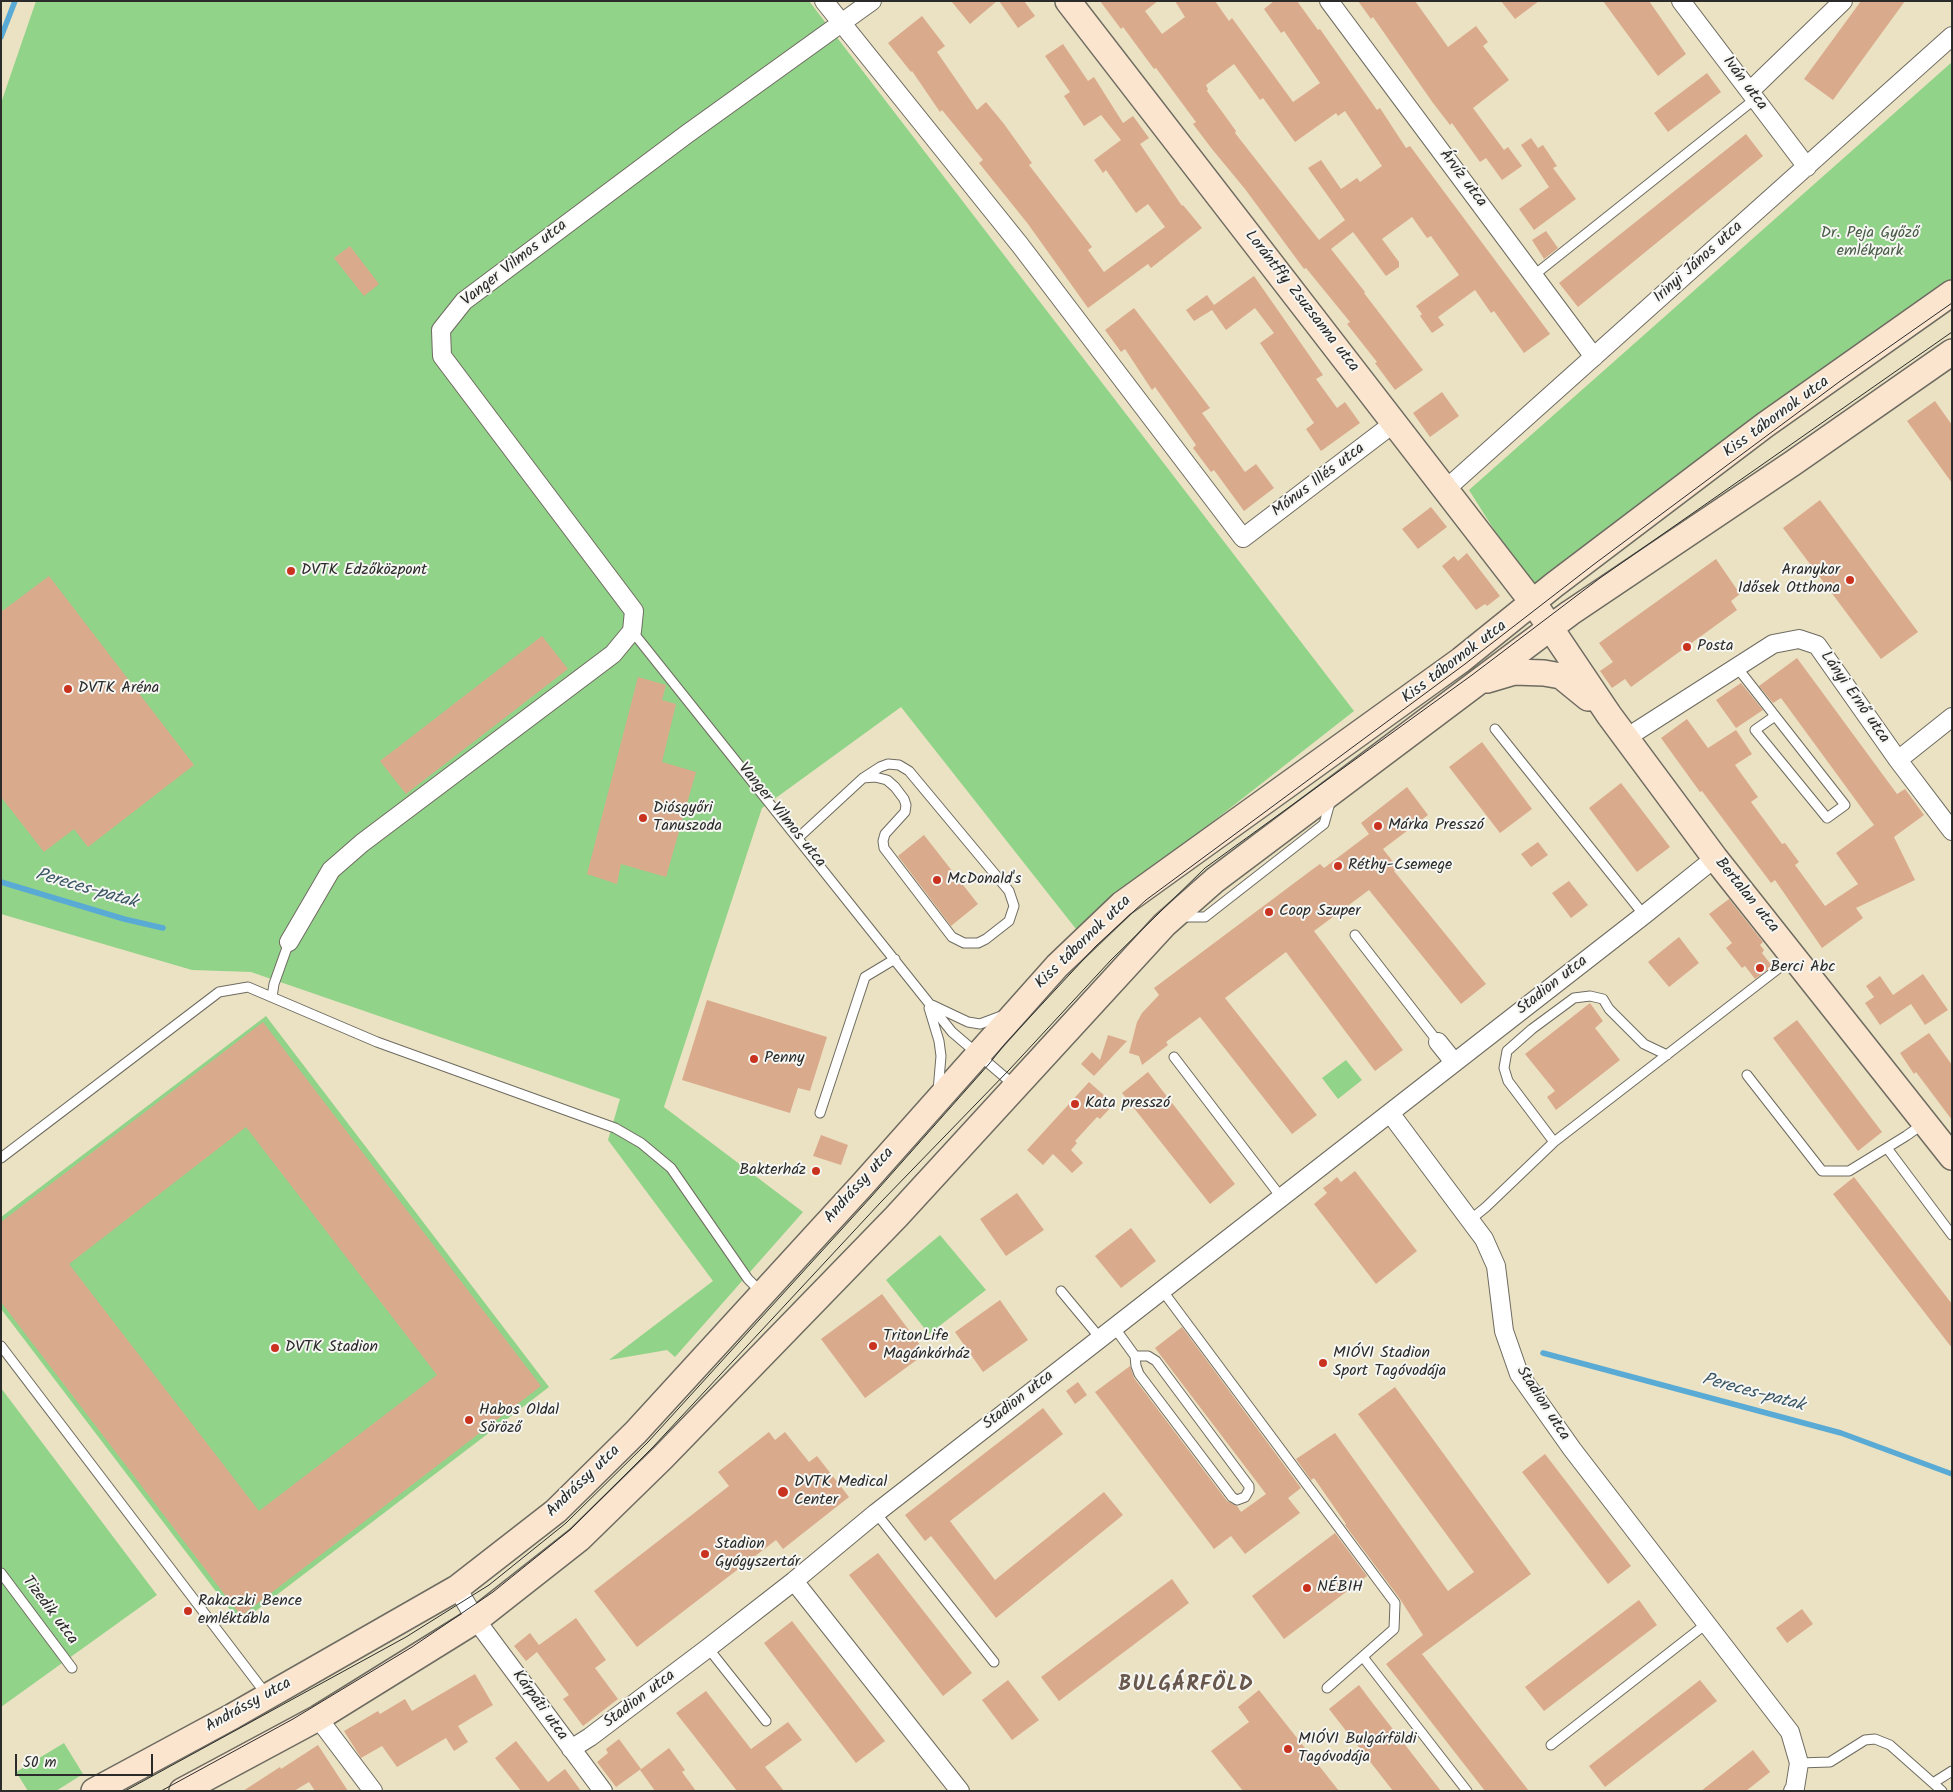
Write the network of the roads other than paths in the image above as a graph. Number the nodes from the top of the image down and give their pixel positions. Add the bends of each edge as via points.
1 (824, 1) edge
2 (872, 1) edge
3 (1068, 1) edge
4 (1329, 1) edge
5 (1681, 1) edge
6 (1842, 1) edge
7 (840, 24) junction
8 (1952, 36) edge
9 (1752, 95) junction
10 (1807, 167) junction
11 (1533, 276) junction
12 (1952, 293) edge
13 (1952, 352) edge
14 (1594, 357) junction
15 (1394, 423) junction
16 (1446, 490) junction
17 (1533, 603) junction
18 (1550, 628) junction
19 (632, 631) junction
20 (1736, 667) junction
21 (1478, 682) junction
22 (1610, 715) junction
23 (1775, 716) junction
24 (1952, 717) edge
25 (1495, 729) dead end
26 (1626, 738) junction
27 (1898, 760) junction
28 (863, 778) junction
29 (1952, 831) edge
30 (798, 838) junction
31 (1715, 858) junction
32 (1644, 915) junction
33 (1355, 935) dead end
34 (290, 942) joint
35 (1794, 957) junction
36 (895, 959) junction
37 (272, 997) junction
38 (928, 1003) junction
39 (1016, 1011) junction
40 (1438, 1042) joint
41 (978, 1054) junction
42 (1667, 1055) junction
43 (1174, 1057) dead end
44 (1454, 1062) junction
45 (1747, 1075) dead end
46 (1016, 1088) junction
47 (938, 1100) junction
48 (820, 1113) dead end
49 (1390, 1113) junction
50 (1925, 1122) junction
51 (1554, 1142) junction
52 (1887, 1148) junction
53 (1952, 1157) edge
54 (1, 1158) edge
55 (1281, 1197) junction
56 (1470, 1220) junction
57 (1952, 1235) edge
58 (1162, 1290) junction
59 (1061, 1291) dead end
60 (762, 1293) junction
61 (1114, 1327) junction
62 (1100, 1338) junction
63 (1, 1346) edge
64 (1135, 1356) junction
65 (876, 1513) junction
66 (1, 1573) edge
67 (794, 1581) junction
68 (457, 1588) junction
69 (476, 1620) junction
70 (1706, 1624) junction
71 (708, 1648) junction
72 (1362, 1656) junction
73 (994, 1662) dead end
74 (72, 1668) dead end
75 (1327, 1688) dead end
76 (267, 1696) junction
77 (318, 1718) junction
78 (766, 1721) dead end
79 (1551, 1745) dead end
80 (571, 1749) junction
81 (1799, 1763) junction
82 (1952, 1771) edge
83 (1933, 1783) junction
84 (94, 1791) edge
85 (182, 1791) edge
86 (373, 1791) edge
87 (603, 1791) edge
88 (960, 1791) edge
89 (1467, 1791) edge
90 (1793, 1791) edge
91 (1942, 1791) edge

1 - 7 street
2 - 7 street
3 - 15 main road, Lorántffy Zsuzsanna utca
4 - 11 street, Árvíz utca
5 - 9 street, Iván utca
6 - 9 street
7 - 15 street, Mónus Illés utca via 1020,245 1243,538
7 - 19 street, Vanger Vilmos utca via 464,301 440,330 442,356 634,611
8 - 10 street, Irinyi János utca
9 - 10 street, Iván utca
9 - 11 lane
10 - 14 street, Irinyi János utca
11 - 14 street, Árvíz utca
12 - 17 main road, Kiss tábornok utca via 1765,425
13 - 18 main road, Kiss tábornok utca
14 - 16 street, Irinyi János utca
15 - 16 main road, Lorántffy Zsuzsanna utca
16 - 17 main road, Lorántffy Zsuzsanna utca
17 - 18 main road, Lorántffy Zsuzsanna utca
17 - 39 main road, Kiss tábornok utca via 1461,660 1122,904 1057,966
18 - 21 main road, Kiss tábornok utca
18 - 22 main road, Bertalan utca
19 - 30 lane, Vanger Vilmos utca
19 - 34 street via 613,654 362,843 331,870
20 - 23 lane
20 - 26 street, Lányi Ernő utca
20 - 27 street, Lányi Ernő utca via 1773,644 1799,639 1817,645
21 - 22 main road via 1514,672 1561,676
21 - 46 main road, Kiss tábornok utca via 1215,880 1174,917
22 - 26 main road, Bertalan utca
23 - 23 lane via 1845,804 1827,818 1755,730
24 - 27 street
25 - 32 lane
26 - 31 main road, Bertalan utca
27 - 29 street, Lányi Ernő utca
28 - 28 lane via 886,780 904,799 904,812 885,834 884,848 952,936 964,943 978,943 1009,920 1014,906 1009,892 909,771 899,765 888,764
28 - 30 lane
30 - 36 lane, Vanger Vilmos utca
31 - 32 street, Stadion utca
31 - 35 main road, Bertalan utca
32 - 44 street, Stadion utca
33 - 40 lane
34 - 37 lane
35 - 42 lane
35 - 50 main road, Bertalan utca
36 - 38 lane, Vanger Vilmos utca
36 - 48 lane via 865,977
37 - 54 lane via 248,987 219,992
37 - 60 lane via 377,1042 615,1128 641,1143 671,1168 748,1279
38 - 39 lane via 968,1022 980,1024
38 - 41 lane, Vanger Vilmos utca via 952,1032
38 - 47 lane via 941,1056
39 - 41 main road, Kiss tábornok utca
40 - 44 street
41 - 46 lane, Vanger Vilmos utca
41 - 47 main road, Andrássy utca
42 - 51 lane
42 - 51 lane via 1644,1044 1602,999 1590,996 1574,998 1532,1029 1507,1051 1504,1068 1508,1081
43 - 55 lane
44 - 49 street, Stadion utca
45 - 52 lane via 1822,1171 1849,1171
46 - 69 main road via 896,1217 634,1485 579,1539
47 - 60 main road, Andrássy utca
49 - 55 street, Stadion utca
49 - 56 street, Stadion utca
50 - 52 lane
50 - 53 main road, Bertalan utca
51 - 56 lane
52 - 57 lane
55 - 58 street, Stadion utca
56 - 70 street, Stadion utca via 1484,1239 1496,1266 1504,1332 1519,1374
58 - 61 street, Stadion utca
58 - 72 lane via 1395,1603 1394,1629
59 - 62 lane
60 - 68 main road, Andrássy utca via 636,1432 556,1511
61 - 62 street, Stadion utca
61 - 64 lane
62 - 65 street, Stadion utca
63 - 76 lane
64 - 64 lane via 1139,1374 1232,1497 1237,1500 1245,1497 1249,1486 1156,1361 1148,1356
65 - 67 street, Stadion utca
65 - 73 lane
66 - 74 lane, Tizedik utca
67 - 71 street, Stadion utca
67 - 88 street
68 - 69 street, Kárpáti utca
68 - 76 main road, Andrássy utca
69 - 77 main road
69 - 80 street, Kárpáti utca
70 - 79 lane
70 - 81 street, Stadion utca via 1790,1732
71 - 78 lane
71 - 80 street, Stadion utca
72 - 75 lane
72 - 89 lane
76 - 84 main road, Andrássy utca
77 - 85 main road
77 - 86 street
80 - 87 street, Kárpáti utca
81 - 83 lane via 1830,1762 1865,1740 1875,1739 1890,1744
81 - 90 street, Stadion utca
82 - 83 lane
83 - 91 lane

